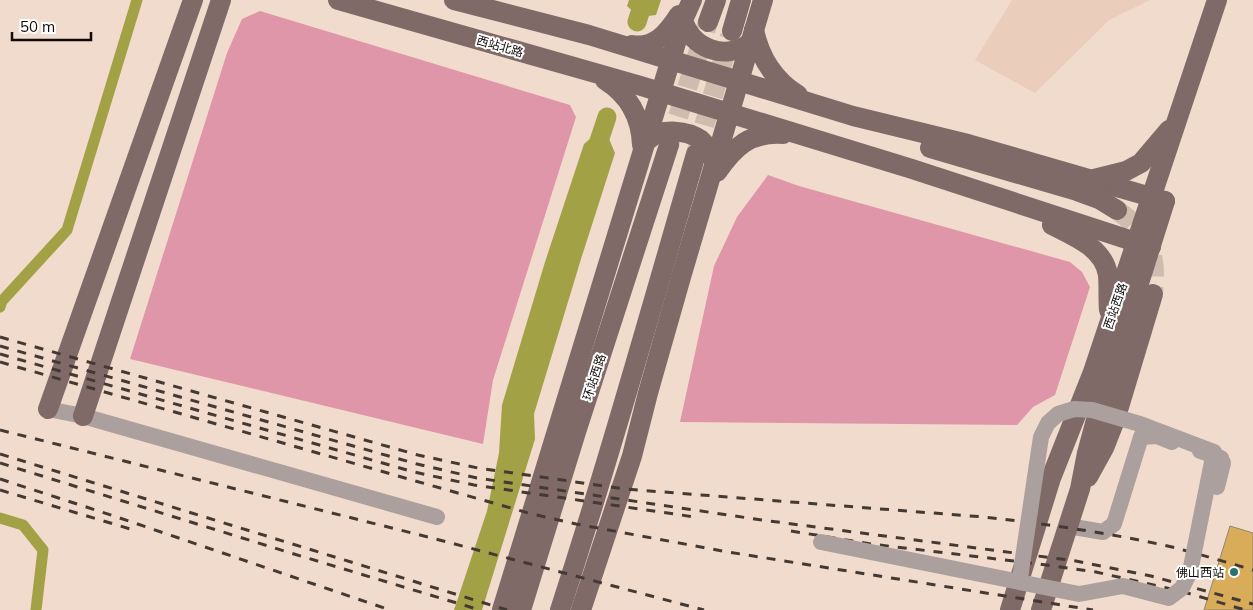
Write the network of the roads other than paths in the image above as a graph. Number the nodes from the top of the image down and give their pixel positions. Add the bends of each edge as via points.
1 (193, 0) edge
2 (221, 0) edge
3 (338, 0) edge
4 (454, 0) edge
5 (692, 0) edge
6 (716, 0) edge
7 (741, 0) edge
8 (763, 0) edge
9 (1217, 0) edge
10 (1226, 0) edge
11 (683, 20) junction
12 (708, 22) tunnel mouth
13 (732, 31) tunnel mouth
14 (752, 37) junction
15 (608, 41) junction
16 (671, 60) junction
17 (587, 70) junction
18 (739, 81) junction
19 (661, 93) junction
20 (815, 104) junction
21 (730, 114) junction
22 (853, 116) junction
23 (1178, 118) junction
24 (798, 134) junction
25 (669, 145) tunnel mouth
26 (645, 148) junction
27 (696, 154) tunnel mouth
28 (715, 164) junction
29 (1092, 179) junction
30 (709, 184) junction
31 (997, 196) junction
32 (1159, 199) junction
33 (1118, 210) tunnel mouth
34 (1144, 244) junction
35 (1153, 294) tunnel mouth
36 (1109, 325) junction
37 (48, 409) joint
38 (83, 416) junction
39 (1072, 425) junction
40 (1092, 433) junction
41 (1217, 487) dead end
42 (1080, 489) junction
43 (438, 517) dead end
44 (1068, 526) junction
45 (821, 542) dead end
46 (1020, 578) junction
47 (502, 610) edge
48 (521, 610) edge
49 (560, 610) edge
50 (581, 610) edge
51 (1010, 610) edge
52 (1041, 610) edge

1 - 37 main road
2 - 38 main road
3 - 17 main road, 西站北路
4 - 15 main road
5 - 11 main road
5 - 15 main road via 664,36 651,44 636,46
6 - 12 main road
7 - 13 main road
8 - 14 main road
9 - 23 main road, 西站西路
10 - 32 main road, 西站西路 via 1185,140
11 - 14 main road via 694,40 712,50 735,51
11 - 16 main road
14 - 18 main road
14 - 20 main road via 777,78
15 - 16 main road
16 - 18 main road
16 - 19 main road
17 - 19 main road, 西站北路
17 - 26 main road via 629,100
18 - 20 main road
18 - 21 main road
19 - 21 main road, 西站北路
19 - 26 main road
20 - 22 main road
21 - 24 main road, 西站北路
21 - 28 main road
22 - 29 main road
22 - 33 main road via 916,143 1077,191
23 - 29 main road via 1141,163 1126,171
23 - 32 main road, 西站西路
24 - 30 main road via 761,134 740,144
24 - 31 main road
25 - 48 main road, 环站西路
26 - 28 main road via 652,136 677,132 702,141
26 - 47 main road
27 - 49 main road via 612,446
28 - 30 main road
29 - 32 main road
30 - 50 main road via 632,456
31 - 34 main road
31 - 36 main road via 1076,236 1100,254 1108,274
32 - 34 main road, 西站西路
34 - 36 main road, 西站西路
34 - 40 main road, 西站西路
35 - 42 main road via 1112,427 1104,448
36 - 39 main road, 西站西路
37 - 38 street
38 - 43 street
39 - 40 street
39 - 46 main road, 西站西路 via 1051,478
40 - 42 main road, 西站西路
41 - 44 street via 1223,463 1221,458 1157,436 1141,437 1114,524 1103,532
42 - 44 main road, 西站西路
44 - 52 main road, 西站西路
45 - 46 street, bridge via 1079,594 1123,586 1169,598 1182,588 1190,572 1214,452 1092,410 1074,409 1058,414 1048,423 1041,437
46 - 51 main road, 西站西路

